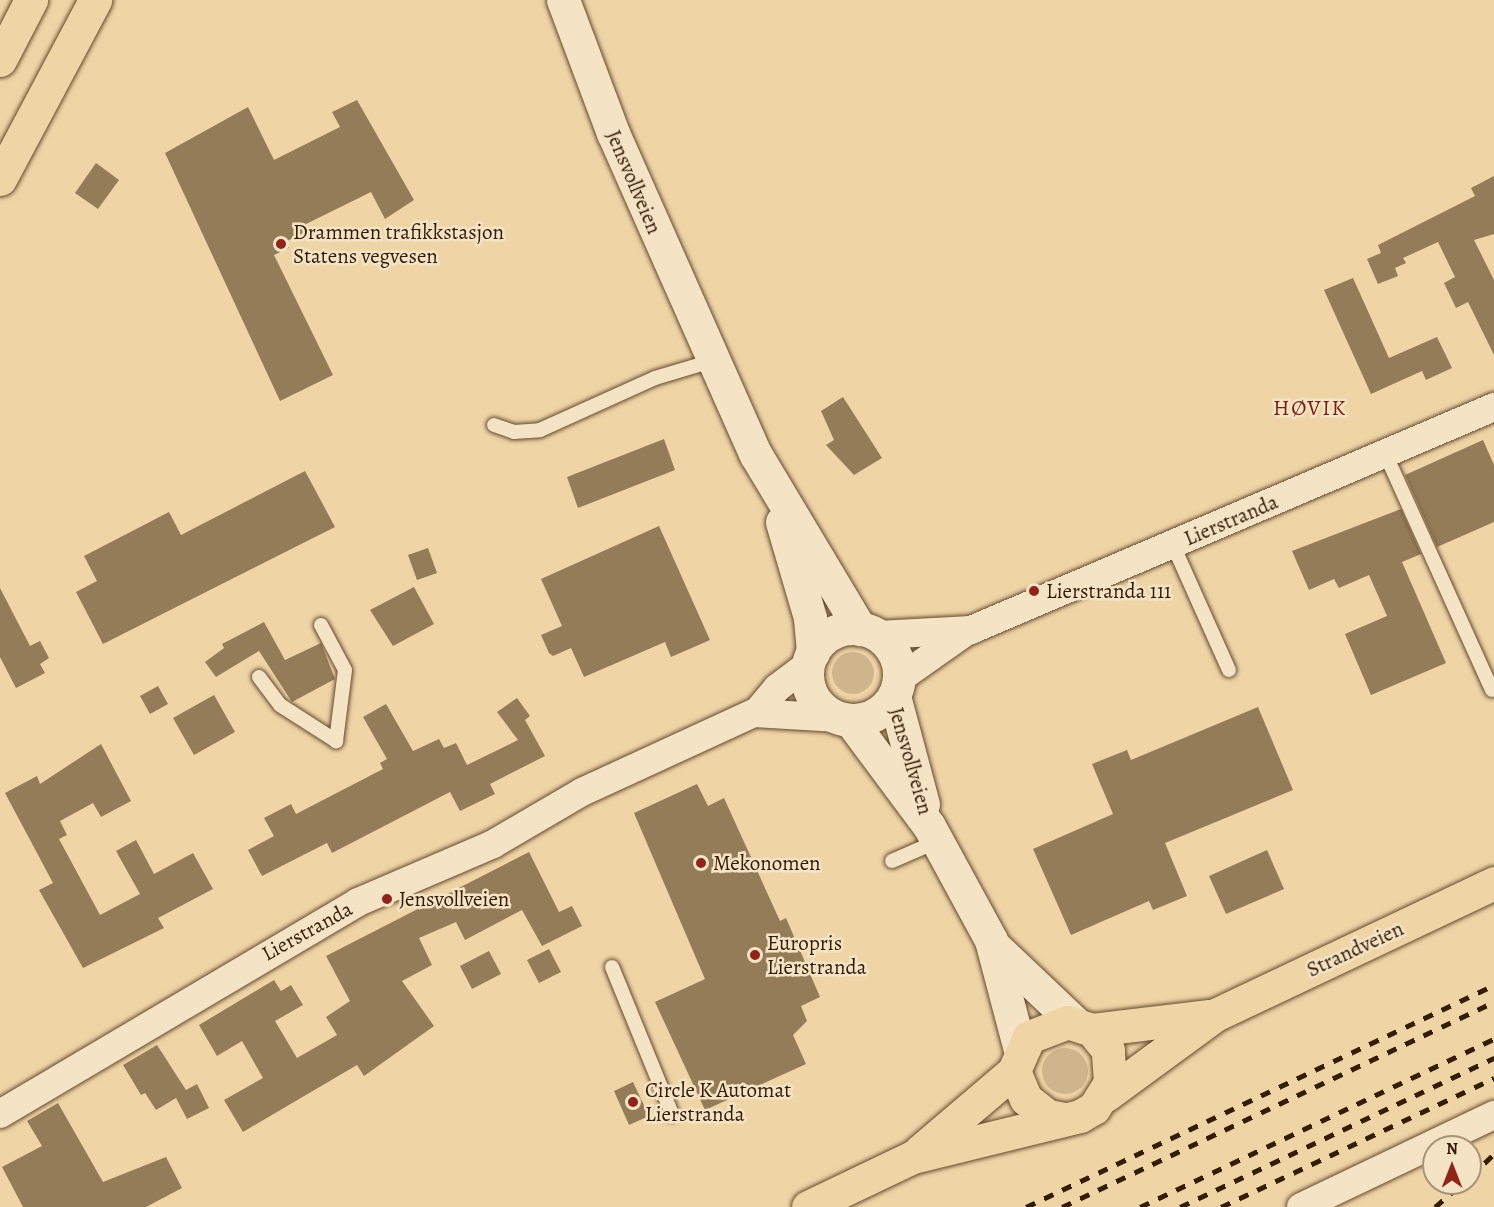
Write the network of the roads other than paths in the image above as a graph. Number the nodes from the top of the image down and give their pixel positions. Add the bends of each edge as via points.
1 (31, 0) edge
2 (95, 0) edge
3 (563, 0) edge
4 (0, 60) edge
5 (0, 179) edge
6 (712, 361) junction
7 (1494, 406) edge
8 (494, 425) dead end
9 (1385, 453) junction
10 (772, 489) junction
11 (1173, 545) junction
12 (321, 625) dead end
13 (967, 631) junction
14 (869, 632) junction
15 (811, 658) junction
16 (1229, 670) dead end
17 (259, 676) dead end
18 (896, 688) junction
19 (1492, 690) dead end
20 (758, 712) junction
21 (844, 719) junction
22 (934, 833) junction
23 (892, 861) dead end
24 (1494, 883) edge
25 (991, 940) junction
26 (612, 967) dead end
27 (1215, 1015) junction
28 (1084, 1027) junction
29 (1017, 1060) junction
30 (1106, 1095) junction
31 (0, 1114) edge
32 (672, 1114) dead end
33 (1494, 1115) edge
34 (1065, 1119) junction
35 (913, 1157) junction
36 (808, 1207) edge
37 (1300, 1207) edge

1 - 4 main road
2 - 5 main road
3 - 6 street, Jensvollveien via 613,133
6 - 8 lane via 655,378 540,430 514,432
6 - 10 street, Jensvollveien
7 - 9 street, Lierstranda
9 - 11 street, Lierstranda
9 - 19 lane
10 - 14 street, Jensvollveien
10 - 15 street, Jensvollveien via 810,618
11 - 13 street, Lierstranda
11 - 16 lane
12 - 17 lane via 345,670 336,741 280,705
13 - 14 street, Lierstranda
13 - 18 street, Lierstranda
14 - 15 street via 828,636
14 - 18 street via 895,654
15 - 20 street, Lierstranda via 777,687
15 - 21 street via 814,696
18 - 21 street via 880,711
18 - 22 street, Jensvollveien
20 - 21 street, Lierstranda
20 - 31 street, Lierstranda via 550,807 471,854 358,902
21 - 22 street, Jensvollveien
22 - 23 lane
22 - 25 street, Jensvollveien
24 - 27 main road, Strandveien
25 - 28 street, Jensvollveien
25 - 29 street, Jensvollveien
26 - 32 lane
27 - 28 main road, Strandveien
27 - 30 main road, Strandveien
28 - 29 main road via 1041,1029
28 - 30 main road via 1111,1059
29 - 34 main road via 1026,1099 1048,1116
29 - 35 main road
30 - 34 main road via 1094,1108
33 - 37 street
34 - 35 main road
35 - 36 main road

